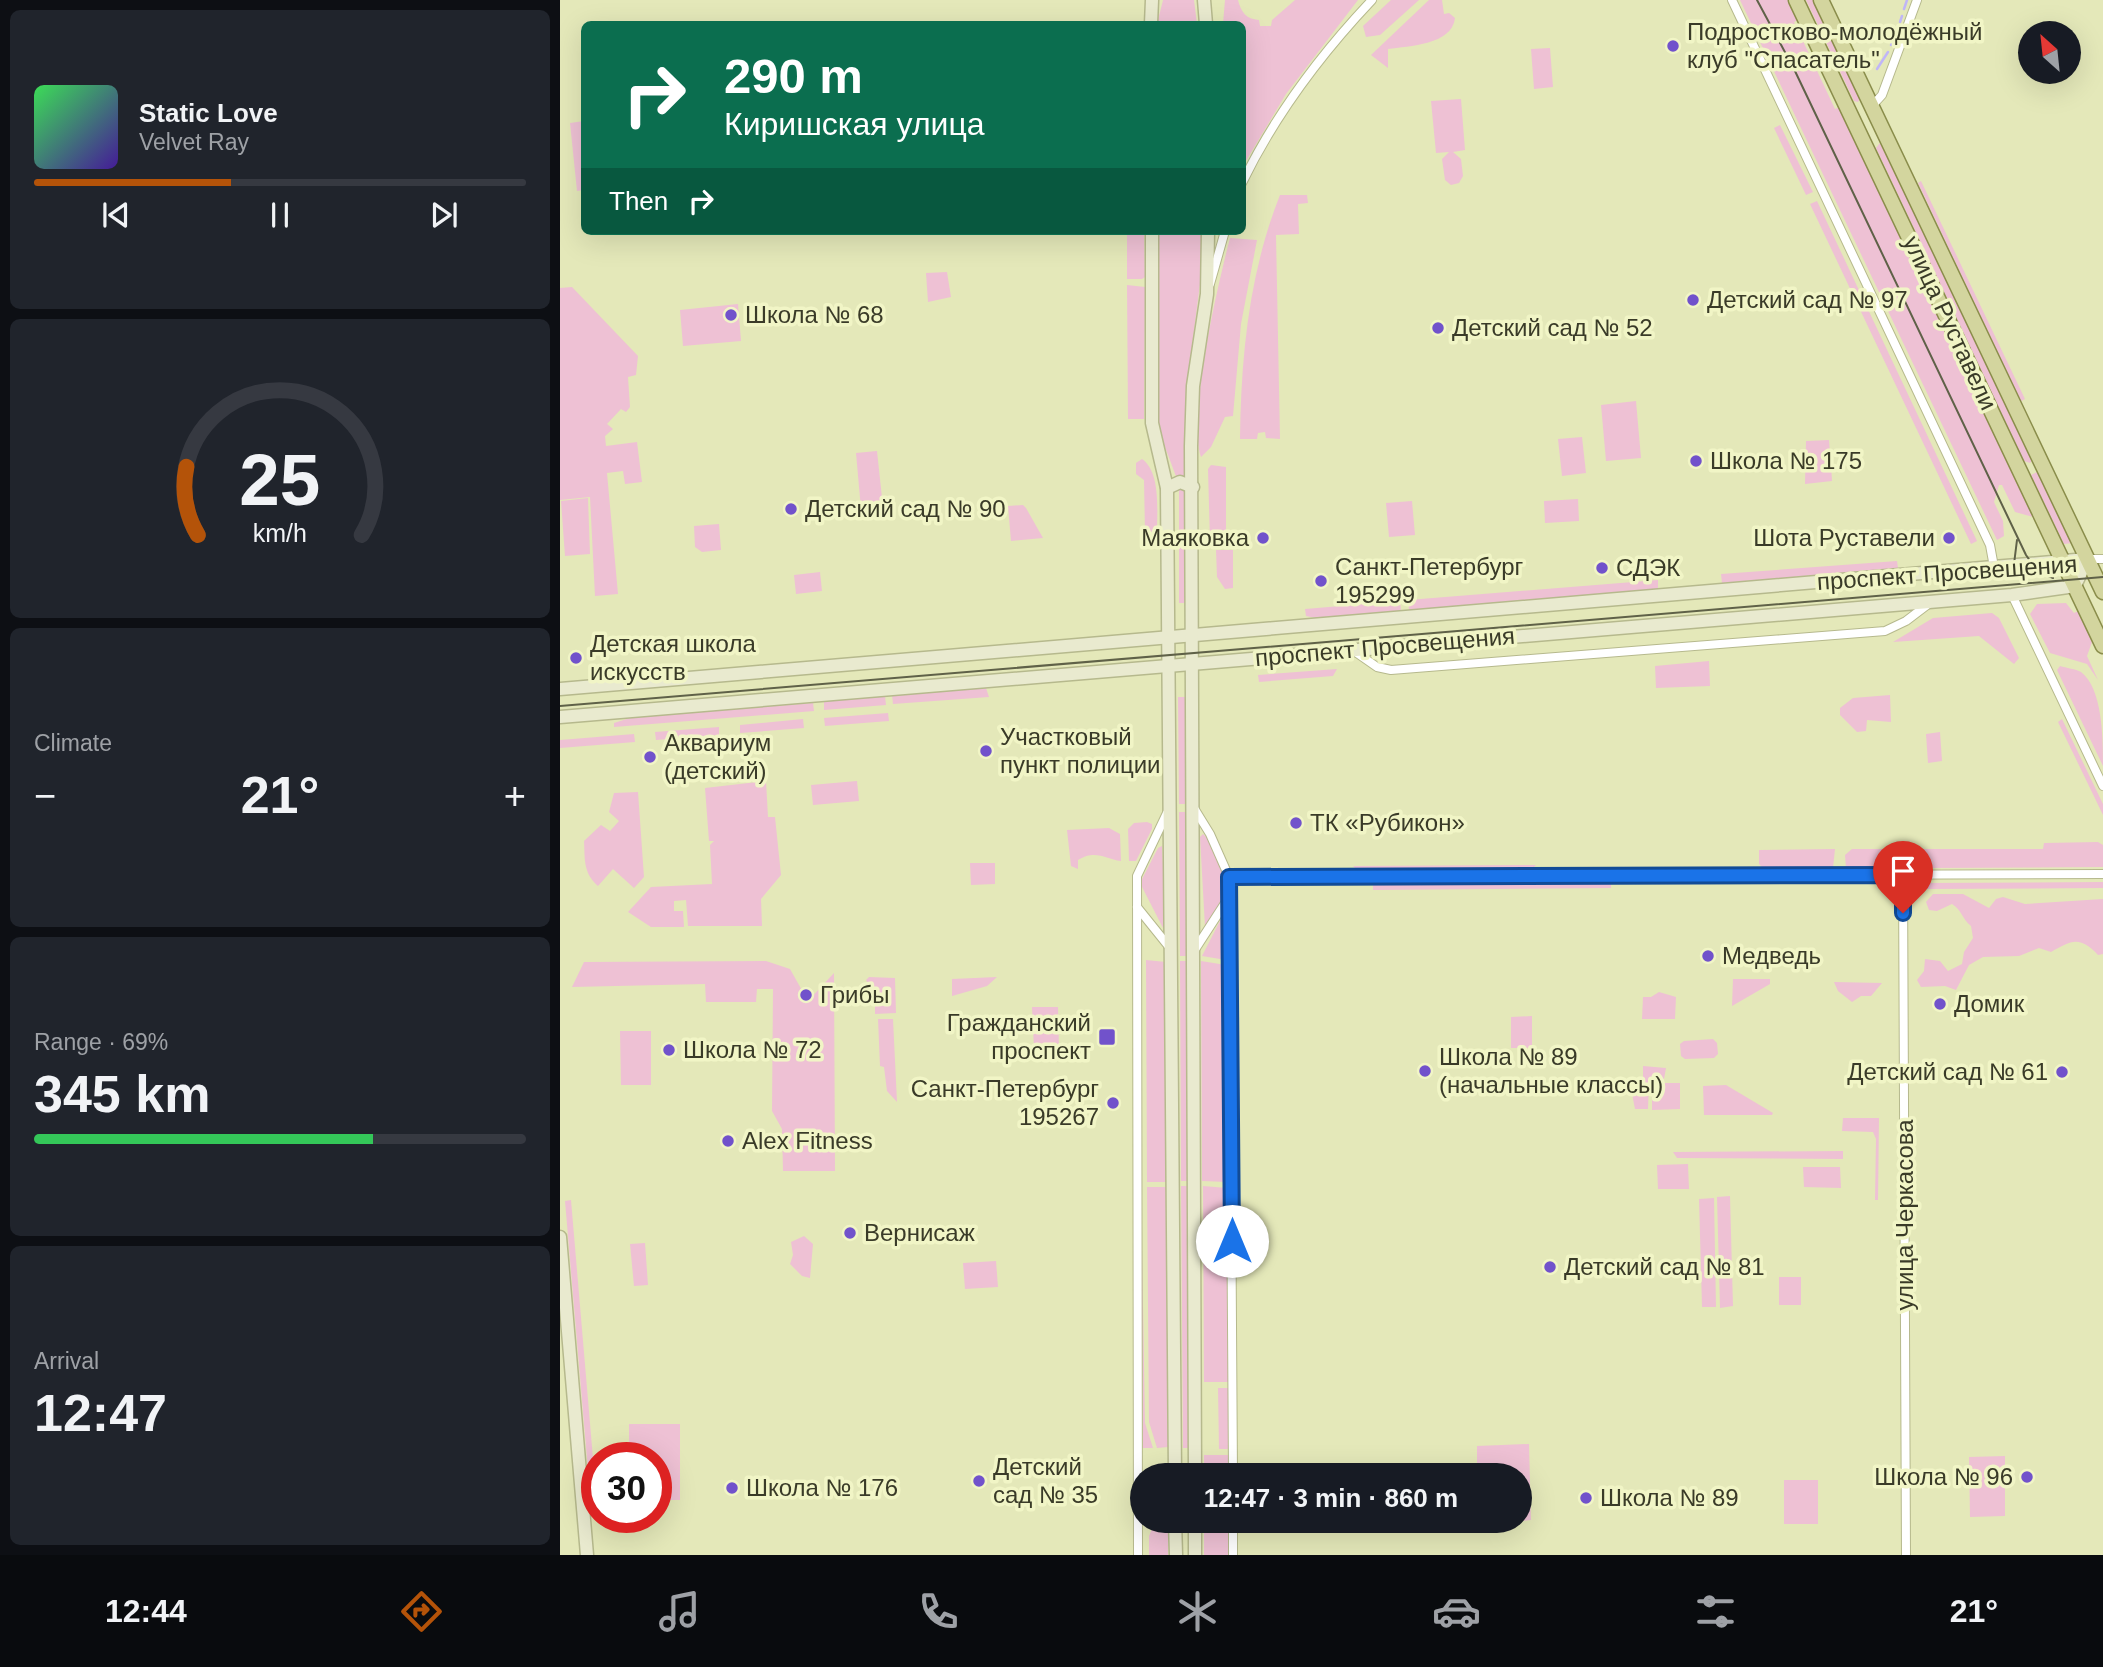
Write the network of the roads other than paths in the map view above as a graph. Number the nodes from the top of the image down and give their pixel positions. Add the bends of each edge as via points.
1 (1152, 0) edge
2 (1204, 0) edge
3 (1371, 0) edge
4 (1731, 0) edge
5 (1796, 0) edge
6 (1821, 0) edge
7 (1917, 0) edge
8 (1151, 21) edge
9 (1206, 21) edge
10 (1872, 106) junction
11 (1852, 116) junction
12 (1246, 176) edge
13 (1152, 235) edge
14 (1208, 235) edge
15 (1221, 235) edge
16 (1207, 293) junction
17 (2039, 458) junction
18 (2018, 466) junction
19 (1192, 486) junction
20 (1167, 488) junction
21 (2087, 559) junction
22 (2103, 559) edge
23 (2064, 562) junction
24 (1994, 567) junction
25 (2075, 586) junction
26 (2103, 592) edge
27 (2012, 595) junction
28 (1933, 601) junction
29 (1193, 635) junction
30 (1168, 637) junction
31 (2103, 646) edge
32 (1352, 649) junction
33 (1193, 663) junction
34 (1168, 664) junction
35 (560, 689) edge
36 (560, 717) edge
37 (2103, 786) edge
38 (1193, 808) junction
39 (1168, 810) junction
40 (2103, 874) edge
41 (1903, 875) junction
42 (1229, 877) junction
43 (1229, 897) junction
44 (1137, 907) junction
45 (1172, 951) junction
46 (1192, 954) junction
47 (560, 1237) edge
48 (1175, 1463) edge
49 (1195, 1463) edge
50 (1233, 1463) edge
51 (1175, 1533) edge
52 (1195, 1533) edge
53 (1233, 1533) edge
54 (587, 1555) edge
55 (1138, 1555) edge
56 (1175, 1555) edge
57 (1195, 1555) edge
58 (1233, 1555) edge
59 (1906, 1555) edge

1 - 8 main road
2 - 9 main road
3 - 12 street via 1292,98
4 - 24 street via 1990,545
5 - 11 main road, улица Руставели
6 - 10 main road, улица Руставели
7 - 10 street via 1882,95
10 - 11 main road
10 - 17 main road, улица Руставели
11 - 18 main road, улица Руставели
13 - 20 main road via 1152,423
14 - 16 main road
15 - 16 street
16 - 19 main road via 1193,386
17 - 18 main road via 2031,469
17 - 21 main road, улица Руставели
18 - 23 main road, улица Руставели
19 - 20 main road via 1180,482
19 - 29 main road
20 - 30 main road
21 - 22 street
21 - 23 main road, проспект Просвещения
21 - 25 main road, проспект Просвещения
21 - 26 main road, улица Руставели
23 - 24 main road, проспект Просвещения
23 - 25 main road, улица Руставели
24 - 29 main road, проспект Просвещения
25 - 27 main road, проспект Просвещения
25 - 31 main road, улица Руставели
27 - 28 main road, проспект Просвещения
27 - 37 street
28 - 32 main road, проспект Просвещения
28 - 32 street via 1896,627 1872,632 1391,670 1377,667
29 - 30 main road, проспект Просвещения
29 - 33 main road
30 - 34 main road
30 - 35 main road, проспект Просвещения
32 - 33 main road, проспект Просвещения
33 - 34 main road, проспект Просвещения
33 - 38 main road
34 - 36 main road, проспект Просвещения
34 - 39 main road
38 - 42 street
38 - 46 main road
39 - 44 street via 1136,876
39 - 45 main road
40 - 41 street
41 - 42 street
41 - 59 street, улица Черкасова
42 - 43 street
43 - 46 street
43 - 50 street
44 - 45 street
44 - 55 street
45 - 48 main road
46 - 49 main road
47 - 54 main road
51 - 56 main road
52 - 57 main road
53 - 58 street

